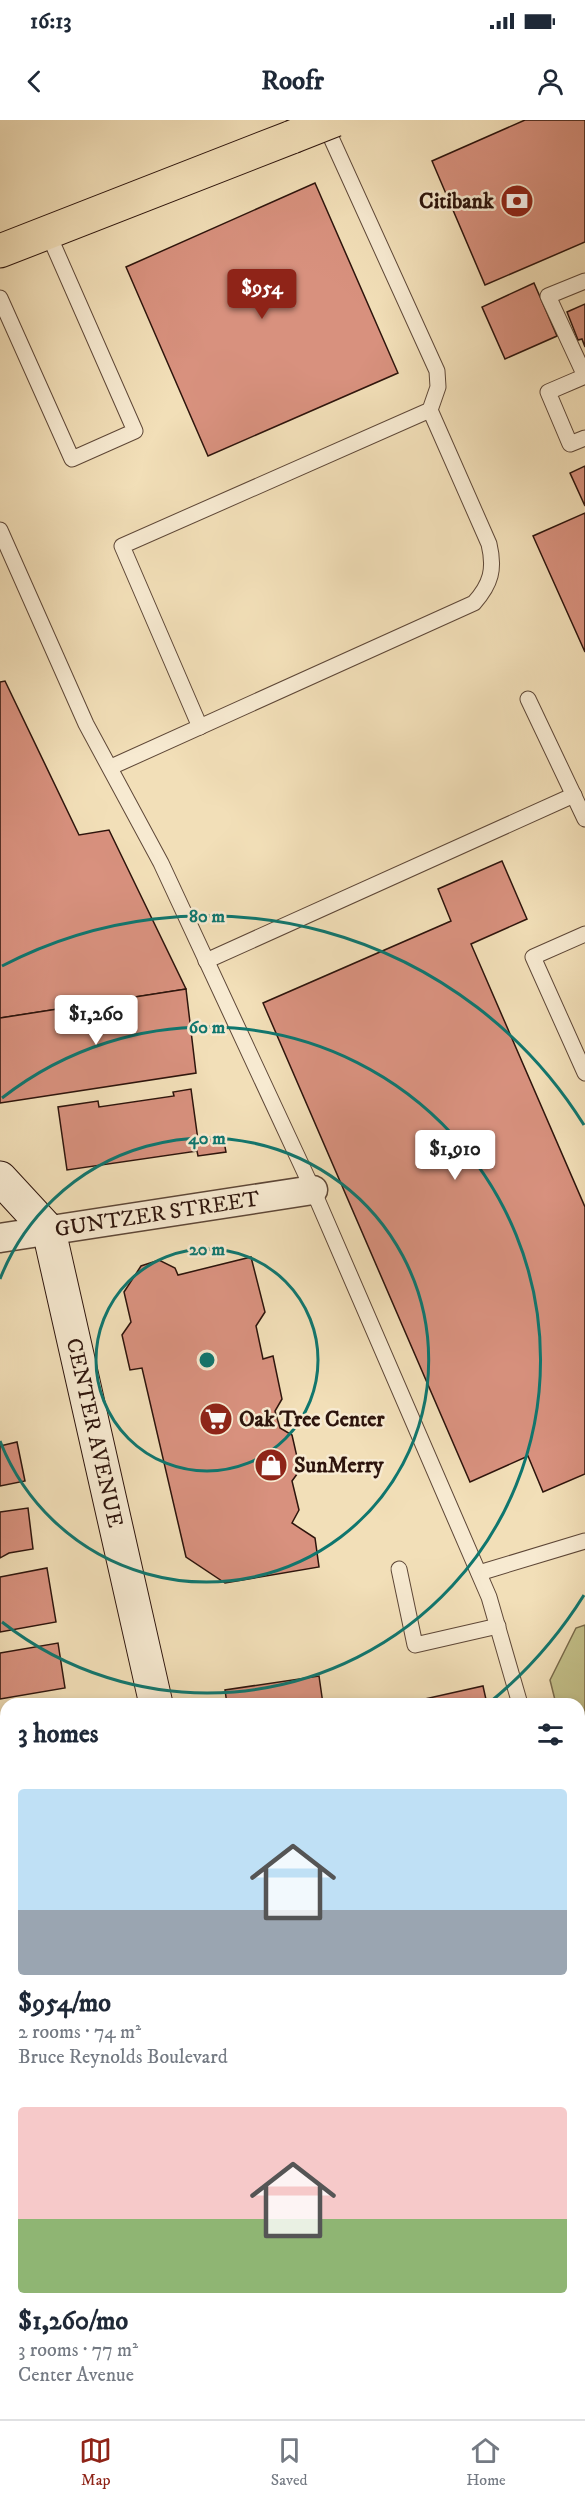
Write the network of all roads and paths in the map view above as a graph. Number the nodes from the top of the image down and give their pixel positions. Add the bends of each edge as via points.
1 (323, 120) edge
2 (335, 120) edge
3 (48, 233) junction
4 (0, 251) edge
5 (585, 280) edge
6 (0, 298) edge
7 (584, 377) edge
8 (430, 410) junction
9 (585, 438) edge
10 (0, 530) edge
11 (528, 699) dead end
12 (200, 727) junction
13 (111, 767) junction
14 (574, 795) junction
15 (585, 819) edge
16 (585, 934) edge
17 (206, 961) junction
18 (585, 1073) edge
19 (0, 1178) edge
20 (313, 1191) junction
21 (49, 1231) junction
22 (0, 1238) edge
23 (585, 1541) edge
24 (399, 1569) dead end
25 (479, 1573) junction
26 (498, 1626) junction
27 (155, 1698) edge
28 (518, 1698) edge

1 - 8 lane via 437,371 438,387
2 - 3 main road, bridge
3 - 4 main road
3 - 6 lane via 135,431 72,459
5 - 7 lane via 548,296
7 - 9 lane via 548,392 570,444
8 - 12 lane via 489,544 493,572 481,595 466,609
8 - 12 lane via 122,546
10 - 13 lane via 86,724
11 - 14 lane
12 - 13 lane
13 - 17 lane
14 - 15 lane
14 - 17 lane
16 - 18 lane via 533,957
17 - 20 lane
19 - 21 main road
20 - 21 street, GUNTZER STREET
20 - 25 lane
21 - 22 street, GUNTZER STREET
21 - 27 main road, CENTER AVENUE
23 - 25 lane
24 - 26 lane via 416,1645
25 - 26 lane
26 - 28 lane

